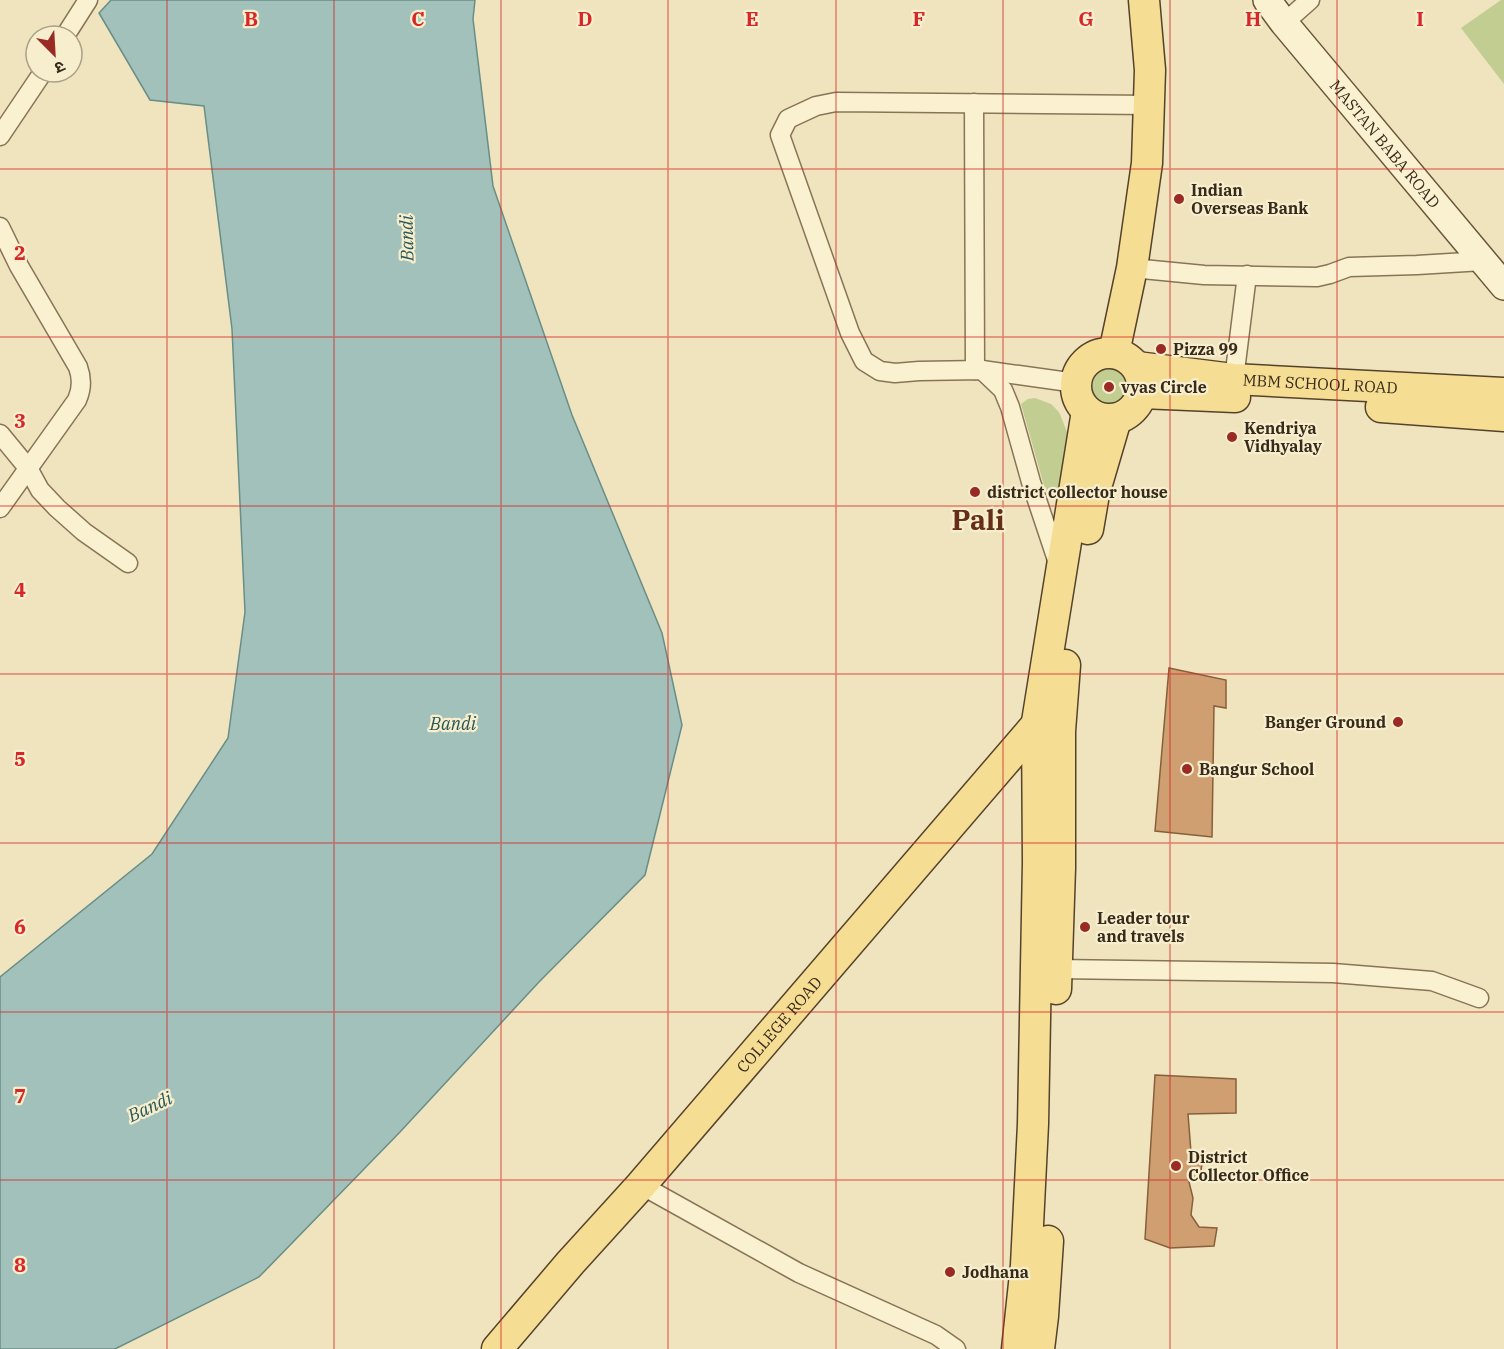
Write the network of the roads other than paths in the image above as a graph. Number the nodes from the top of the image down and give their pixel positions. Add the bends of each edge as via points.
1 (88, 0) edge
2 (1144, 0) edge
3 (1267, 0) edge
4 (1310, 0) edge
5 (1284, 23) junction
6 (73, 24) edge
7 (35, 84) edge
8 (974, 103) junction
9 (1150, 105) junction
10 (0, 136) edge
11 (0, 227) edge
12 (1483, 261) junction
13 (1132, 268) junction
14 (1247, 275) junction
15 (1504, 286) edge
16 (978, 370) junction
17 (1131, 371) junction
18 (1076, 383) junction
19 (1233, 388) junction
20 (1504, 393) edge
21 (1102, 415) junction
22 (1504, 416) edge
23 (0, 434) edge
24 (28, 468) junction
25 (0, 508) edge
26 (128, 563) dead end
27 (1061, 571) junction
28 (1062, 699) junction
29 (1038, 722) junction
30 (1057, 969) junction
31 (1479, 998) dead end
32 (641, 1185) junction
33 (497, 1349) edge
34 (957, 1349) edge
35 (1017, 1349) edge
36 (1039, 1349) edge

1 - 6 street
2 - 9 main road
3 - 5 street, MASTAN BABA ROAD
4 - 5 street
5 - 12 street, MASTAN BABA ROAD
7 - 10 street
8 - 9 street
8 - 16 street
8 - 16 street via 836,102 788,119 780,135 850,333 864,360 880,372
9 - 13 main road via 1147,163
11 - 24 street via 81,375 77,400
12 - 14 street via 1364,265 1317,277
12 - 15 street, MASTAN BABA ROAD
13 - 14 street
13 - 17 main road
14 - 19 street
16 - 18 street
16 - 27 street via 1003,390
17 - 18 main road via 1106,353 1096,355 1082,366
17 - 19 main road, MBM SCHOOL ROAD
17 - 21 main road via 1139,402 1125,415
18 - 21 main road via 1081,403
19 - 20 main road, MBM SCHOOL ROAD
19 - 22 main road, MBM SCHOOL ROAD
21 - 27 main road
21 - 28 main road via 1095,494 1077,580
23 - 24 street
24 - 25 street
24 - 26 street via 40,490 57,508
27 - 29 main road
28 - 29 main road, COLLEGE ROAD
28 - 30 main road
29 - 32 main road, COLLEGE ROAD
29 - 35 main road via 1033,1124 1026,1265
30 - 31 street via 1333,973 1432,981
30 - 36 main road via 1054,1126
32 - 33 main road, COLLEGE ROAD
32 - 34 street via 799,1273 936,1335

